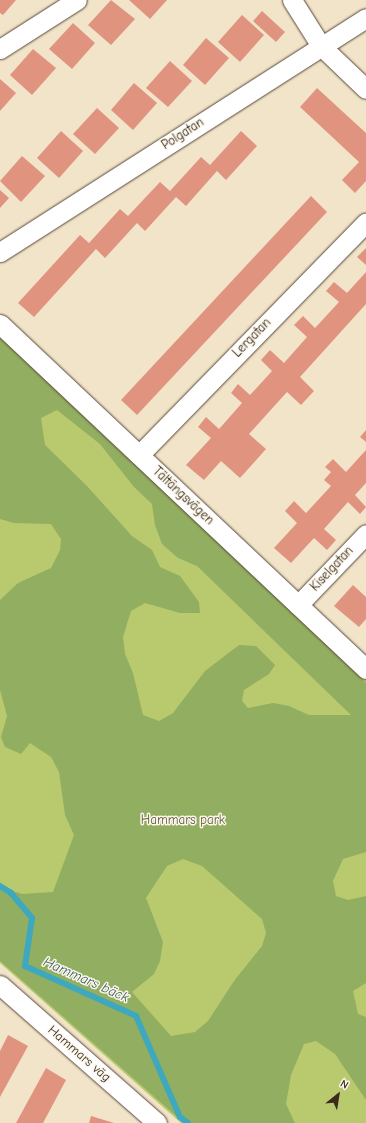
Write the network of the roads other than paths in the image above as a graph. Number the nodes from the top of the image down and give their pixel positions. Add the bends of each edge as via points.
1 (78, 0) edge
2 (292, 0) edge
3 (366, 18) edge
4 (321, 46) junction
5 (0, 49) edge
6 (366, 89) edge
7 (366, 222) edge
8 (0, 252) edge
9 (0, 324) edge
10 (139, 455) junction
11 (366, 534) edge
12 (298, 605) junction
13 (366, 669) edge
14 (0, 985) edge
15 (157, 1123) edge

1 - 5 street
2 - 4 street
3 - 4 street, Polgatan
4 - 6 street
4 - 8 street, Polgatan
7 - 10 street, Lergatan
9 - 10 street, Tältängsvägen
10 - 12 street, Tältängsvägen
11 - 12 street, Kiselgatan
12 - 13 street, Tältängsvägen
14 - 15 street, Hammars väg

